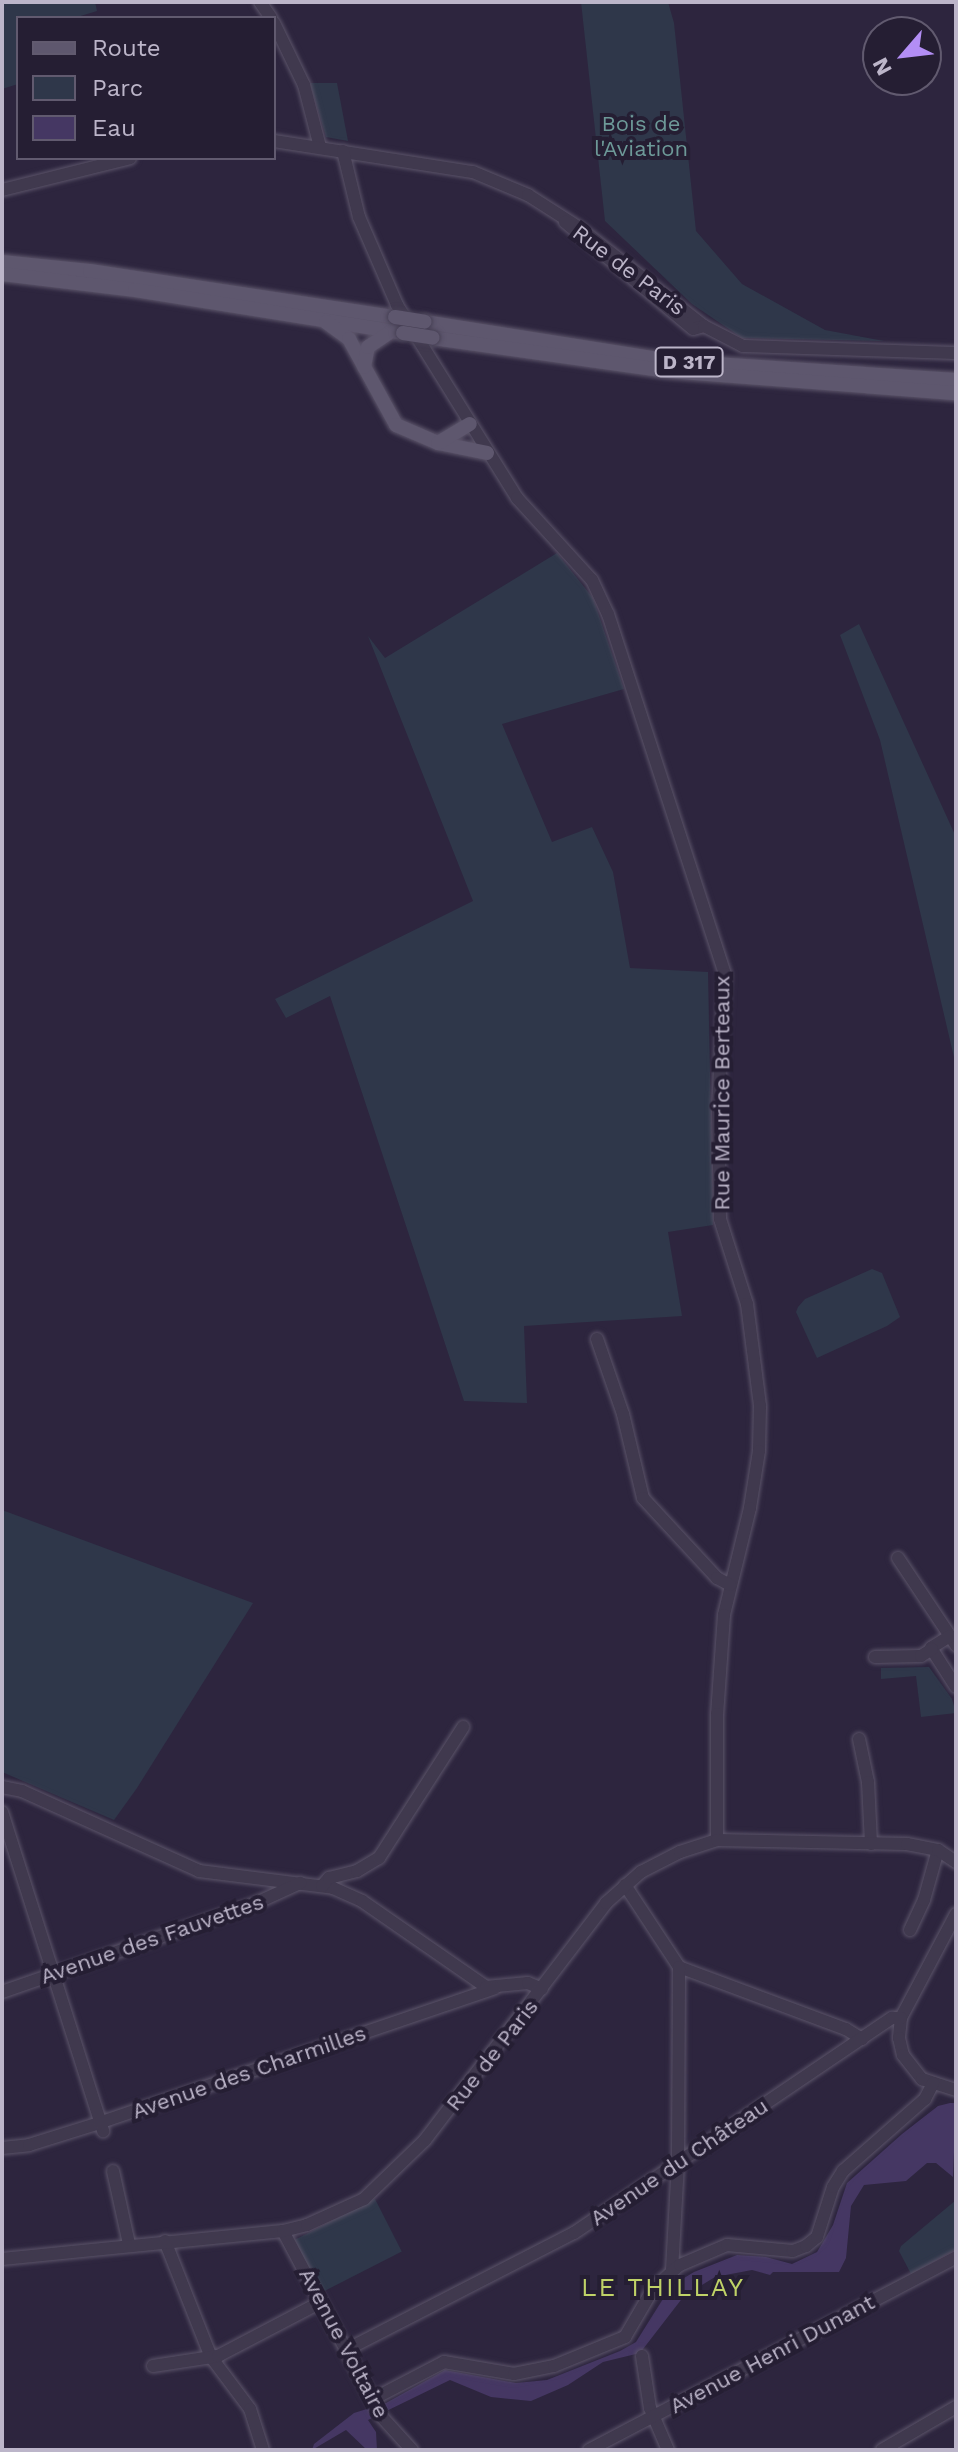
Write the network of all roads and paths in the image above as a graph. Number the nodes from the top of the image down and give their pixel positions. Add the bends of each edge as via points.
1 (276, 28) edge
2 (276, 141) edge
3 (320, 147) junction
4 (343, 151) junction
5 (122, 160) edge
6 (2, 190) edge
7 (2, 262) edge
8 (2, 274) edge
9 (322, 320) junction
10 (397, 321) junction
11 (956, 353) edge
12 (364, 368) junction
13 (956, 380) edge
14 (956, 393) edge
15 (470, 424) junction
16 (438, 443) junction
17 (487, 453) junction
18 (597, 1339) dead end
19 (898, 1558) dead end
20 (730, 1585) junction
21 (953, 1640) edge
22 (932, 1649) junction
23 (875, 1657) dead end
24 (956, 1687) edge
25 (463, 1727) dead end
26 (859, 1739) dead end
27 (2, 1787) edge
28 (2, 1812) edge
29 (717, 1840) junction
30 (871, 1844) junction
31 (938, 1850) junction
32 (956, 1862) edge
33 (300, 1883) junction
34 (625, 1885) junction
35 (322, 1886) junction
36 (956, 1914) edge
37 (910, 1930) dead end
38 (679, 1967) junction
39 (53, 1975) junction
40 (495, 1988) junction
41 (542, 1989) junction
42 (2, 1992) edge
43 (901, 2018) junction
44 (862, 2039) junction
45 (933, 2083) junction
46 (956, 2090) edge
47 (101, 2127) junction
48 (2, 2148) edge
49 (678, 2162) junction
50 (113, 2171) dead end
51 (283, 2231) junction
52 (165, 2241) junction
53 (129, 2244) junction
54 (956, 2257) edge
55 (2, 2259) edge
56 (672, 2270) junction
57 (321, 2302) junction
58 (346, 2350) junction
59 (642, 2356) dead end
60 (211, 2357) junction
61 (153, 2366) dead end
62 (376, 2407) junction
63 (956, 2407) edge
64 (653, 2416) junction
65 (263, 2450) edge
66 (412, 2450) edge
67 (589, 2450) edge
68 (668, 2450) edge
69 (882, 2450) edge

1 - 3 street via 304,85
2 - 3 street, Rue de Paris
3 - 4 street, Rue de Paris
4 - 10 street, Rue Maurice Berteaux
4 - 11 street, Rue de Paris via 473,172 528,195 693,329 704,326 743,346
5 - 6 street
7 - 10 main road, D 317 via 90,271
8 - 9 main road, D 317
9 - 10 main road, D 317
9 - 12 main road via 349,339
10 - 12 main road via 368,347
10 - 13 main road, D 317, bridge via 670,361
10 - 14 main road, D 317, bridge via 433,338 699,374
10 - 15 street, Rue Maurice Berteaux via 434,364
12 - 16 main road via 396,425
15 - 16 main road
15 - 17 street, Rue Maurice Berteaux
16 - 17 main road
17 - 20 street, Rue Maurice Berteaux via 517,498 592,580 603,602 725,974 718,1107 720,1219 747,1304 760,1406 750,1508
18 - 20 street via 623,1414 643,1498 717,1578
19 - 21 street
20 - 29 street, Rue Maurice Berteaux via 717,1714
21 - 22 street
22 - 23 street via 921,1656
22 - 24 street
25 - 35 street via 379,1858 329,1878
26 - 30 street via 868,1782
27 - 33 street via 22,1791 199,1871
28 - 39 street
29 - 30 street, Rue de Paris
29 - 34 street, Rue de Paris via 660,1861
30 - 31 street, Rue de Paris
31 - 32 street, Rue de Paris
31 - 37 street
33 - 35 street
33 - 39 street, Avenue des Fauvettes
34 - 38 street
34 - 41 street, Rue de Paris
35 - 40 street via 362,1901 479,1983
36 - 43 street
38 - 44 street
38 - 49 street
39 - 42 street, Avenue des Fauvettes
39 - 47 street
40 - 41 street, Avenue des Charmilles via 528,1983
40 - 47 street, Avenue des Charmilles
41 - 51 street, Rue de Paris via 401,2167 364,2199
43 - 44 street, Avenue du Château via 892,2018
43 - 45 street via 903,2055 911,2069
44 - 49 street, Avenue du Château
45 - 46 street
45 - 56 street via 925,2099 843,2171 817,2237 806,2246 793,2251 727,2245
47 - 48 street, Avenue des Charmilles
49 - 56 street
49 - 58 street, Avenue du Château via 574,2233
50 - 53 street
51 - 52 street, Rue de Paris
51 - 57 street, Avenue Voltaire
52 - 53 street, Rue de Paris
52 - 60 street
53 - 55 street, Rue de Paris
54 - 64 street, Avenue Henri Dunant
56 - 62 street via 615,2343 523,2373 444,2362
57 - 58 street, Avenue Voltaire
57 - 60 street
58 - 62 street, Avenue Voltaire
59 - 64 street
60 - 61 street
60 - 65 street via 250,2409
62 - 66 street, Avenue Voltaire
63 - 69 street
64 - 67 street, Avenue Henri Dunant
64 - 68 street

